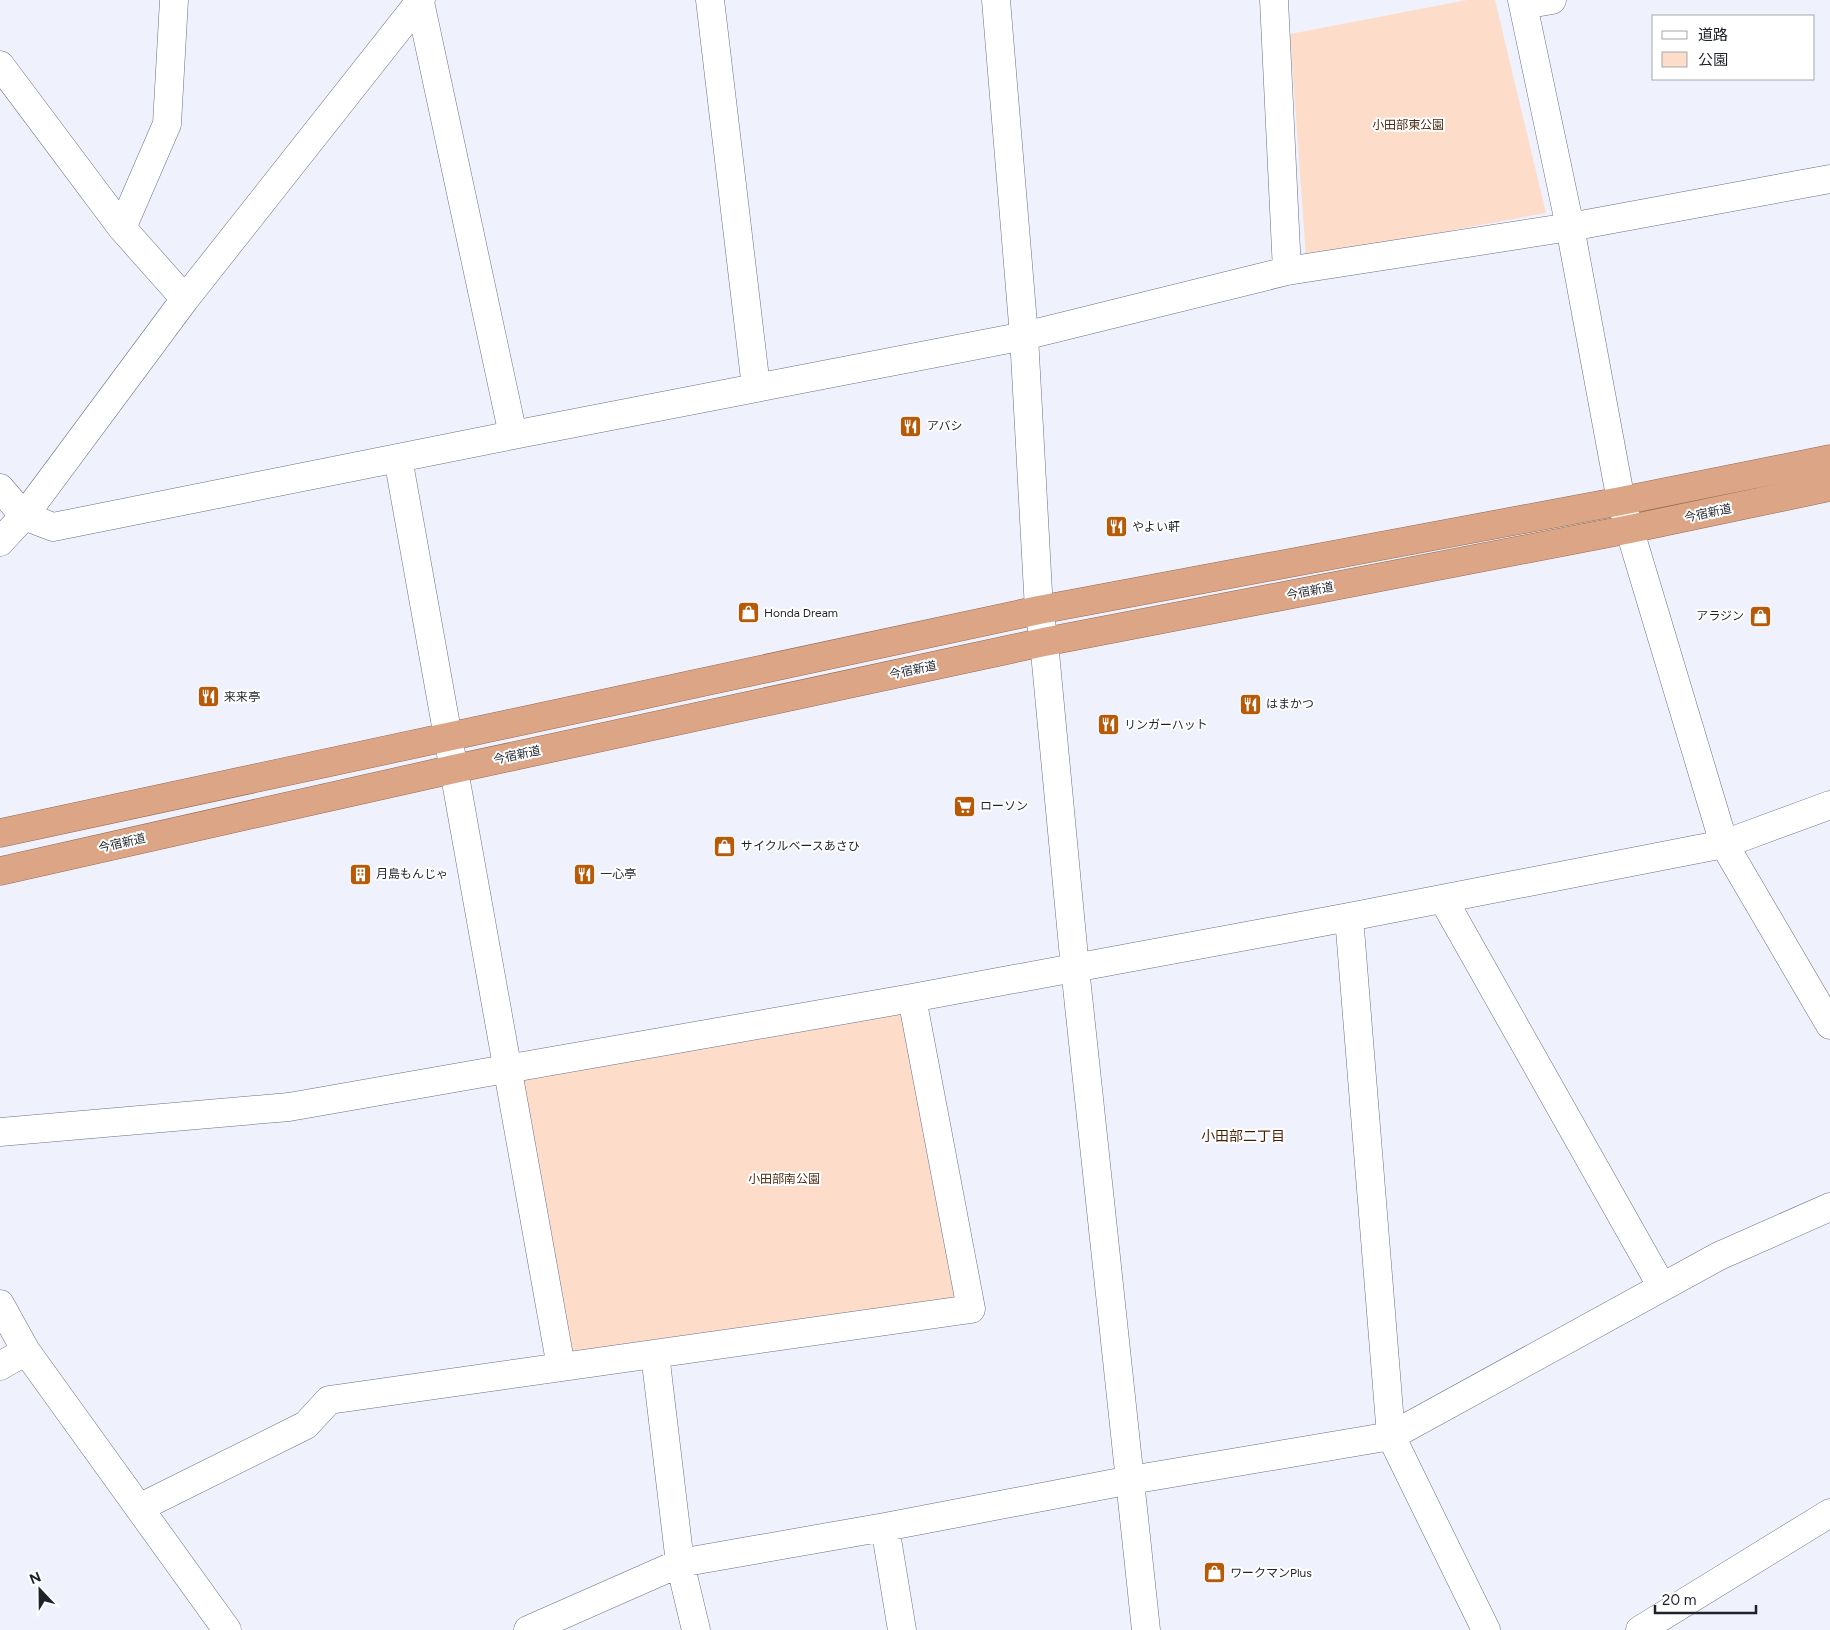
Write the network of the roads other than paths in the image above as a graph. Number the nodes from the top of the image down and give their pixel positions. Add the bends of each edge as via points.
1 (174, 0) edge
2 (710, 0) edge
3 (996, 0) edge
4 (1274, 0) edge
5 (1552, 0) edge
6 (420, 1) edge
7 (1523, 3) edge
8 (0, 65) edge
9 (1830, 179) edge
10 (1570, 227) junction
11 (122, 228) junction
12 (1287, 271) junction
13 (185, 300) junction
14 (1024, 336) junction
15 (756, 387) junction
16 (513, 435) junction
17 (398, 458) junction
18 (1830, 459) edge
19 (1830, 487) edge
20 (0, 488) edge
21 (1621, 501) junction
22 (24, 516) junction
23 (1630, 529) junction
24 (0, 542) edge
25 (1039, 610) junction
26 (1044, 642) junction
27 (449, 737) junction
28 (454, 769) junction
29 (1830, 805) edge
30 (0, 833) edge
31 (1724, 844) junction
32 (0, 871) edge
33 (1443, 899) junction
34 (1349, 917) junction
35 (1075, 968) junction
36 (912, 998) junction
37 (1830, 1025) edge
38 (507, 1068) junction
39 (0, 1132) edge
40 (1830, 1207) edge
41 (1662, 1287) junction
42 (0, 1304) edge
43 (26, 1351) junction
44 (655, 1354) junction
45 (0, 1366) edge
46 (561, 1367) junction
47 (1390, 1436) junction
48 (1131, 1480) junction
49 (139, 1508) junction
50 (1830, 1513) edge
51 (885, 1527) junction
52 (680, 1563) junction
53 (1677, 1620) edge
54 (227, 1630) edge
55 (528, 1630) edge
56 (696, 1630) edge
57 (902, 1630) edge
58 (1146, 1630) edge
59 (1486, 1630) edge
60 (1640, 1630) edge

1 - 11 street via 167,124
2 - 15 street
3 - 14 street
4 - 12 street
5 - 7 street
6 - 13 street
6 - 16 street
7 - 10 street
8 - 11 street
9 - 10 street
10 - 12 street
10 - 21 street
11 - 13 street
12 - 14 street
13 - 22 street
14 - 15 street
14 - 25 street
15 - 16 street
16 - 17 street
17 - 22 street via 52,527
17 - 27 street
18 - 21 highway
19 - 23 highway, 今宿新道
20 - 22 street
21 - 23 street
21 - 25 highway
22 - 24 street
23 - 26 highway, 今宿新道
23 - 31 street
25 - 26 street
25 - 27 highway
26 - 28 highway, 今宿新道
26 - 35 street
27 - 28 street
27 - 30 highway
28 - 32 highway, 今宿新道
28 - 38 street
29 - 31 street
31 - 33 street
31 - 37 street
33 - 34 street
33 - 41 street
34 - 35 street
34 - 47 street
35 - 36 street
35 - 48 street
36 - 38 street
36 - 44 street via 971,1309
38 - 39 street via 289,1107
38 - 46 street
40 - 41 street via 1719,1256
41 - 47 street
42 - 43 street
43 - 45 street
43 - 49 street
44 - 46 street
44 - 52 street
46 - 49 street via 329,1400 306,1425
47 - 48 street
47 - 59 street
48 - 51 street
48 - 58 street
49 - 54 street
50 - 53 street
51 - 52 street
51 - 57 street
52 - 55 street
52 - 56 street
53 - 60 street

